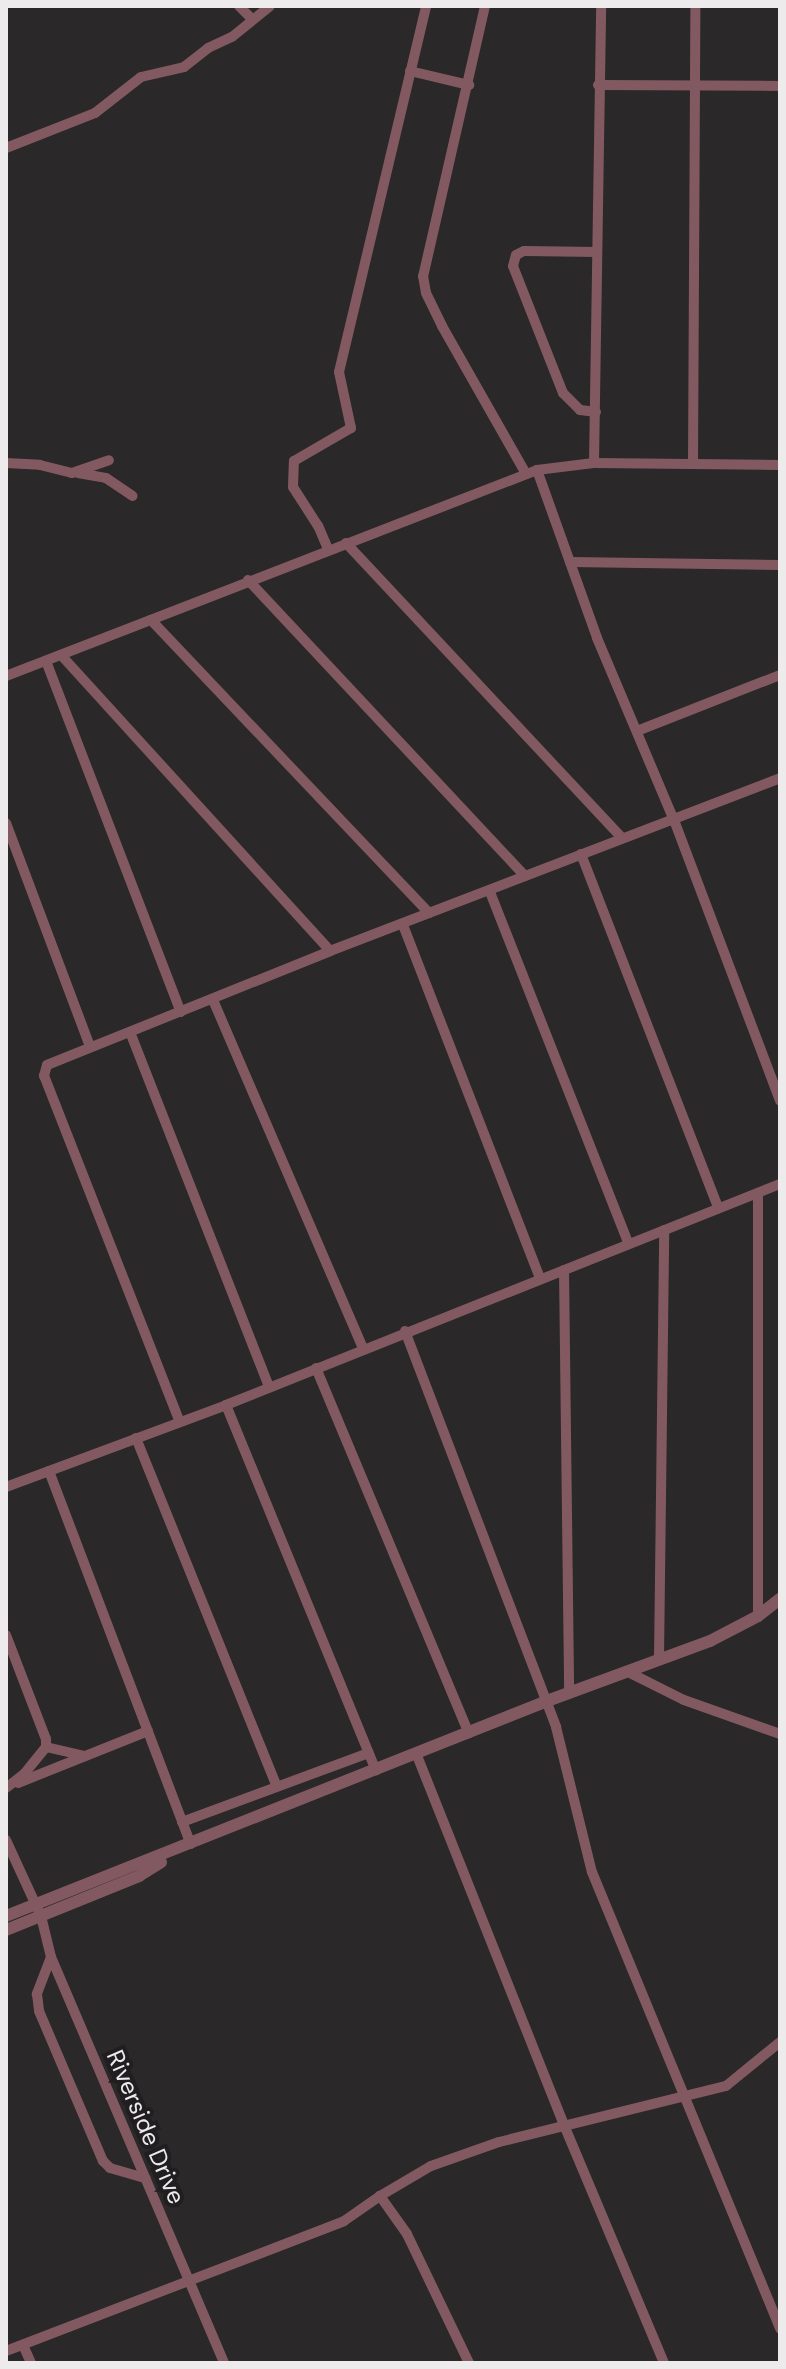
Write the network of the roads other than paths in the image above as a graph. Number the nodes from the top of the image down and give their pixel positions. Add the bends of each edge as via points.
1 (239, 6) edge
2 (270, 6) edge
3 (426, 6) edge
4 (485, 6) edge
5 (601, 6) edge
6 (695, 6) edge
7 (252, 19) junction
8 (410, 71) junction
9 (695, 84) junction
10 (469, 85) junction
11 (598, 85) junction
12 (780, 86) edge
13 (6, 148) edge
14 (597, 252) junction
15 (596, 412) junction
16 (109, 460) dead end
17 (6, 463) edge
18 (594, 463) junction
19 (693, 464) junction
20 (780, 465) edge
21 (531, 472) junction
22 (72, 473) junction
23 (133, 496) dead end
24 (346, 543) junction
25 (328, 549) junction
26 (570, 562) junction
27 (780, 565) edge
28 (248, 580) junction
29 (151, 620) junction
30 (61, 655) junction
31 (46, 661) junction
32 (780, 675) edge
33 (6, 676) edge
34 (637, 731) junction
35 (780, 778) edge
36 (674, 820) junction
37 (6, 823) edge
38 (621, 837) junction
39 (581, 854) junction
40 (525, 876) junction
41 (490, 892) junction
42 (429, 913) junction
43 (403, 925) junction
44 (330, 951) junction
45 (213, 1000) junction
46 (181, 1012) junction
47 (130, 1032) junction
48 (90, 1047) junction
49 (780, 1101) edge
50 (780, 1184) edge
51 (758, 1193) junction
52 (718, 1208) junction
53 (664, 1230) junction
54 (628, 1243) junction
55 (564, 1270) junction
56 (540, 1279) junction
57 (405, 1331) junction
58 (363, 1348) junction
59 (316, 1368) junction
60 (269, 1387) junction
61 (226, 1405) junction
62 (179, 1420) junction
63 (136, 1438) junction
64 (49, 1471) junction
65 (6, 1487) edge
66 (780, 1599) edge
67 (758, 1616) junction
68 (6, 1635) edge
69 (659, 1659) junction
70 (630, 1673) junction
71 (569, 1694) junction
72 (547, 1701) junction
73 (148, 1731) junction
74 (469, 1733) junction
75 (780, 1734) edge
76 (46, 1747) junction
77 (369, 1753) junction
78 (416, 1753) junction
79 (85, 1756) junction
80 (376, 1770) junction
81 (276, 1785) junction
82 (9, 1786) edge
83 (182, 1822) junction
84 (6, 1840) edge
85 (191, 1844) junction
86 (6, 1874) edge
87 (21, 1874) junction
88 (39, 1910) junction
89 (6, 1916) edge
90 (6, 1930) edge
91 (51, 1957) junction
92 (780, 2042) edge
93 (684, 2099) junction
94 (564, 2125) junction
95 (146, 2178) junction
96 (380, 2196) junction
97 (189, 2281) junction
98 (780, 2329) edge
99 (23, 2345) junction
100 (6, 2351) edge
101 (31, 2363) edge
102 (224, 2363) edge
103 (469, 2363) edge
104 (664, 2363) edge

1 - 7 street
2 - 7 street
3 - 8 street
4 - 10 street
5 - 11 street
6 - 9 street
7 - 13 street via 184,67 141,77 95,113
8 - 10 street
8 - 25 street via 339,372 351,428 294,461 293,487
9 - 11 street
9 - 12 street
9 - 19 street
10 - 21 street via 423,276 442,326
11 - 14 street
14 - 15 street
14 - 15 street via 524,251 516,255 513,266 563,393 580,410
15 - 18 street
16 - 22 street
17 - 22 street
18 - 19 street
18 - 21 street
19 - 20 street
21 - 24 street
21 - 26 street
22 - 23 street via 97,475
24 - 25 street
24 - 38 street
25 - 28 street
26 - 27 street
26 - 34 street
28 - 29 street
28 - 40 street
29 - 30 street
29 - 42 street
30 - 31 street
30 - 44 street
31 - 33 street
31 - 46 street
32 - 34 street
34 - 36 street
35 - 36 street
36 - 38 street
36 - 49 street
37 - 48 street
38 - 39 street
39 - 40 street
39 - 52 street
40 - 41 street
41 - 42 street
41 - 54 street
42 - 43 street
43 - 44 street
43 - 56 street
44 - 45 street
45 - 46 street
45 - 58 street
46 - 47 street
47 - 48 street
47 - 60 street
48 - 62 street via 47,1065 44,1076
50 - 51 street
51 - 52 street
51 - 67 street
52 - 53 street
53 - 54 street
53 - 69 street
54 - 55 street
55 - 56 street
55 - 71 street
56 - 57 street
57 - 58 street
57 - 72 street
58 - 59 street
59 - 60 street
59 - 74 street
60 - 61 street
61 - 62 street
61 - 77 street
62 - 63 street
63 - 64 street
63 - 81 street
64 - 65 street
64 - 73 street
66 - 67 street
67 - 69 street
68 - 76 street
69 - 70 street
70 - 71 street
70 - 75 street via 684,1700
71 - 72 street
72 - 74 street
72 - 93 street via 592,1872
73 - 79 street
73 - 83 street
74 - 78 street
76 - 79 street
76 - 82 street
77 - 80 street
77 - 81 street
78 - 80 street
78 - 94 street
79 - 82 street
80 - 85 street
81 - 83 street
83 - 85 street
84 - 87 street, Riverside Drive
85 - 88 street
86 - 87 street
87 - 88 street, Riverside Drive
88 - 89 street
88 - 90 street
88 - 91 street, Riverside Drive
91 - 95 street, Riverside Drive
91 - 95 street via 37,1994 39,2011 103,2161
92 - 93 street via 726,2086
93 - 94 street
93 - 98 street
94 - 96 street via 459,2154
94 - 104 street
95 - 97 street, Riverside Drive
96 - 97 street via 344,2221
96 - 103 street via 407,2234
97 - 99 street
97 - 102 street, Riverside Drive
99 - 100 street
99 - 101 street

